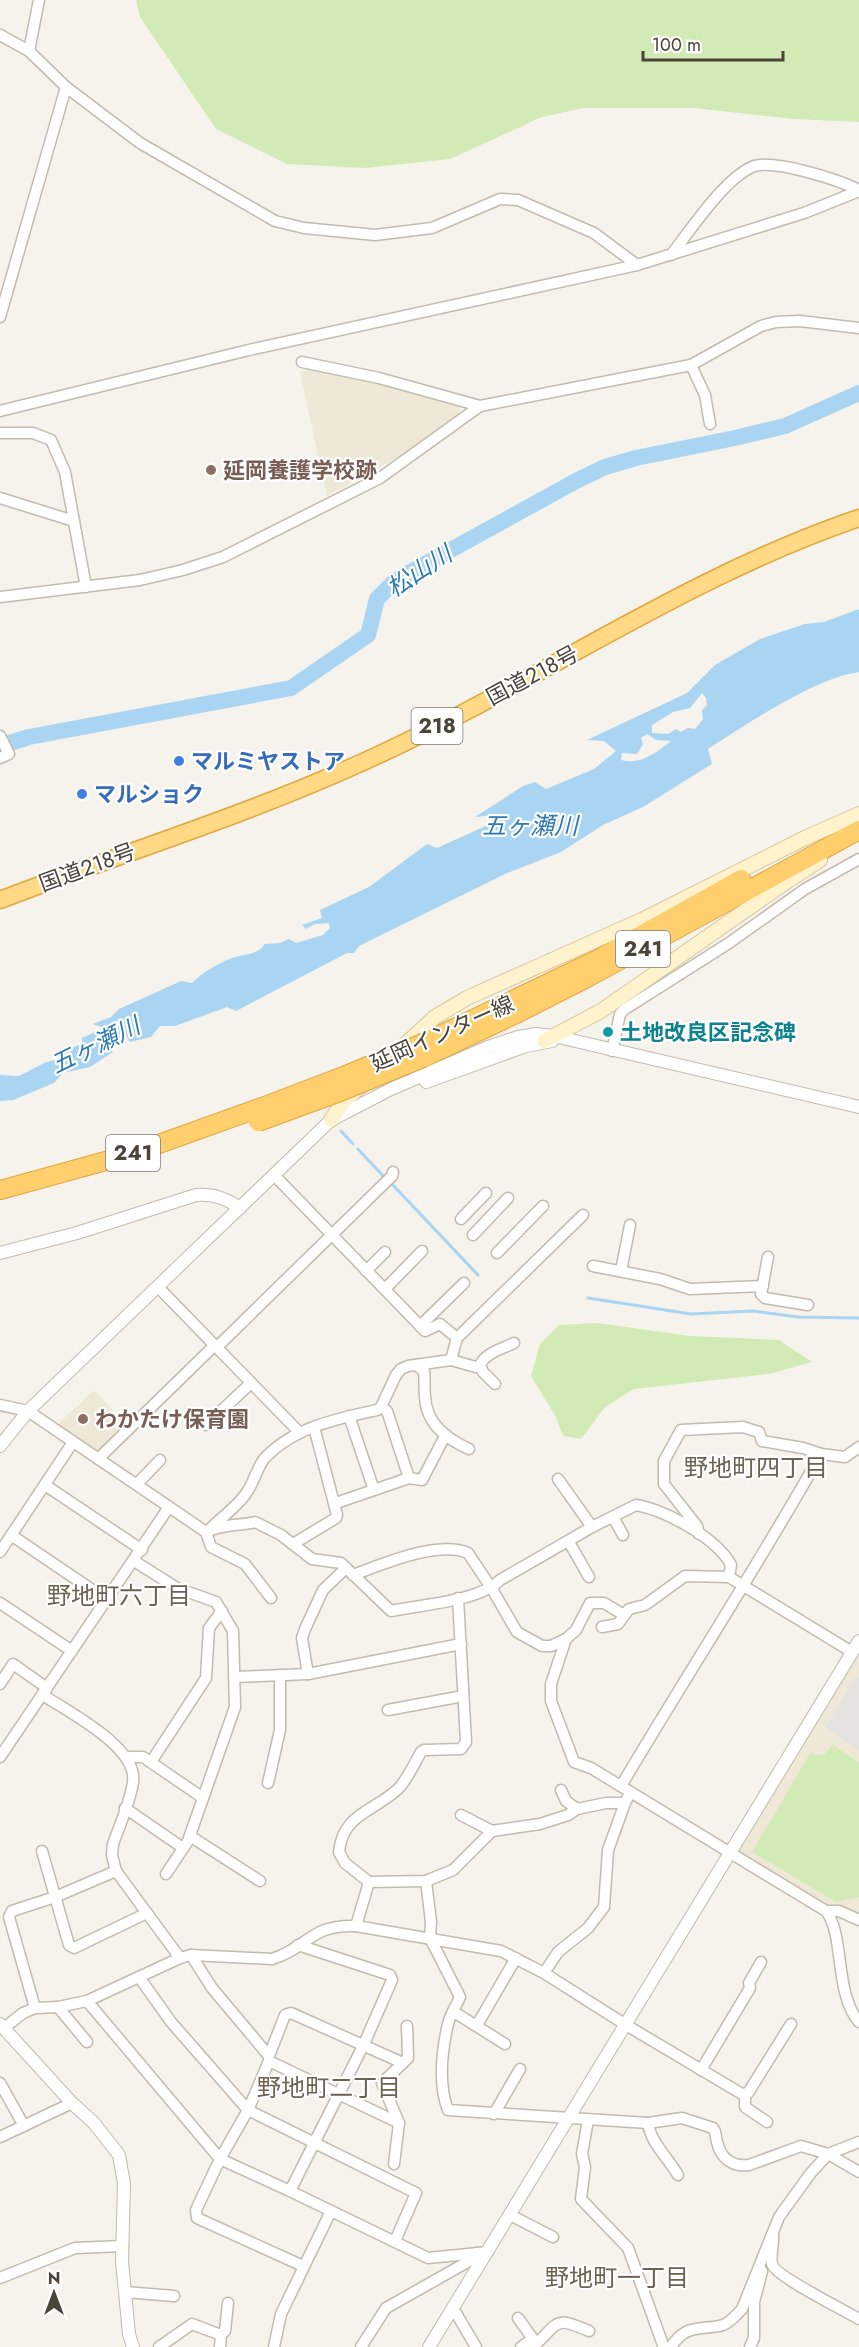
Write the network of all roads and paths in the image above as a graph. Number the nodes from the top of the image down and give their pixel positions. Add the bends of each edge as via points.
1 (39, 0) edge
2 (0, 35) edge
3 (29, 51) junction
4 (66, 87) junction
5 (859, 190) edge
6 (671, 255) junction
7 (637, 265) junction
8 (0, 317) edge
9 (859, 328) edge
10 (302, 362) dead end
11 (691, 365) junction
12 (480, 406) junction
13 (0, 411) edge
14 (710, 424) dead end
15 (0, 433) edge
16 (0, 498) edge
17 (859, 518) edge
18 (74, 521) junction
19 (86, 587) junction
20 (0, 597) edge
21 (0, 736) edge
22 (4, 756) edge
23 (859, 816) edge
24 (859, 830) edge
25 (859, 838) edge
26 (859, 859) edge
27 (0, 900) edge
28 (549, 1039) junction
29 (424, 1050) junction
30 (612, 1051) junction
31 (859, 1107) edge
32 (260, 1114) junction
33 (331, 1120) junction
34 (393, 1172) dead end
35 (274, 1175) junction
36 (0, 1190) edge
37 (486, 1193) dead end
38 (0, 1196) edge
39 (508, 1198) dead end
40 (543, 1206) dead end
41 (240, 1208) junction
42 (583, 1215) dead end
43 (460, 1219) dead end
44 (630, 1225) dead end
45 (331, 1234) junction
46 (473, 1235) dead end
47 (422, 1251) dead end
48 (385, 1252) dead end
49 (0, 1253) edge
50 (497, 1253) dead end
51 (768, 1257) dead end
52 (593, 1266) dead end
53 (366, 1271) junction
54 (621, 1271) junction
55 (464, 1283) dead end
56 (763, 1286) junction
57 (158, 1287) junction
58 (385, 1289) junction
59 (808, 1305) dead end
60 (420, 1326) junction
61 (457, 1338) junction
62 (514, 1343) dead end
63 (216, 1346) junction
64 (451, 1360) junction
65 (416, 1365) junction
66 (480, 1366) junction
67 (251, 1383) junction
68 (495, 1384) dead end
69 (0, 1405) edge
70 (381, 1407) junction
71 (28, 1411) junction
72 (349, 1416) junction
73 (206, 1425) dead end
74 (314, 1427) junction
75 (299, 1432) junction
76 (445, 1437) junction
77 (73, 1442) junction
78 (0, 1446) edge
79 (859, 1448) edge
80 (469, 1449) dead end
81 (821, 1454) junction
82 (98, 1459) junction
83 (160, 1460) dead end
84 (409, 1478) junction
85 (558, 1479) dead end
86 (136, 1484) junction
87 (45, 1485) junction
88 (374, 1490) junction
89 (336, 1503) junction
90 (169, 1507) junction
91 (613, 1517) junction
92 (592, 1527) junction
93 (206, 1532) junction
94 (699, 1534) junction
95 (11, 1535) junction
96 (623, 1535) dead end
97 (569, 1542) junction
98 (293, 1544) junction
99 (142, 1550) junction
100 (0, 1552) edge
101 (134, 1561) junction
102 (350, 1571) junction
103 (589, 1577) dead end
104 (729, 1577) junction
105 (743, 1584) junction
106 (492, 1589) junction
107 (271, 1598) dead end
108 (458, 1598) junction
109 (107, 1600) junction
110 (0, 1603) edge
111 (222, 1611) junction
112 (624, 1615) junction
113 (602, 1627) dead end
114 (566, 1639) junction
115 (461, 1644) junction
116 (856, 1647) edge
117 (72, 1651) junction
118 (308, 1674) junction
119 (280, 1676) junction
120 (235, 1677) junction
121 (2, 1678) edge
122 (45, 1691) junction
123 (463, 1696) junction
124 (388, 1710) dead end
125 (0, 1757) edge
126 (127, 1757) junction
127 (151, 1762) junction
128 (268, 1783) dead end
129 (561, 1790) dead end
130 (625, 1794) junction
131 (203, 1798) junction
132 (125, 1808) junction
133 (578, 1809) junction
134 (461, 1815) dead end
135 (492, 1831) junction
136 (190, 1836) junction
137 (183, 1848) junction
138 (42, 1851) dead end
139 (731, 1853) junction
140 (116, 1871) junction
141 (166, 1874) dead end
142 (260, 1881) dead end
143 (426, 1881) junction
144 (369, 1882) junction
145 (55, 1897) junction
146 (826, 1911) junction
147 (147, 1913) junction
148 (859, 1920) edge
149 (356, 1926) junction
150 (430, 1938) junction
151 (298, 1945) junction
152 (186, 1956) junction
153 (516, 1958) junction
154 (761, 1962) dead end
155 (544, 1973) junction
156 (139, 1977) junction
157 (87, 2001) junction
158 (58, 2007) junction
159 (35, 2008) junction
160 (454, 2012) junction
161 (859, 2022) edge
162 (791, 2024) dead end
163 (477, 2025) junction
164 (626, 2025) junction
165 (2, 2026) edge
166 (407, 2026) dead end
167 (87, 2042) dead end
168 (364, 2044) junction
169 (505, 2044) dead end
170 (269, 2059) junction
171 (404, 2063) junction
172 (520, 2069) dead end
173 (701, 2070) junction
174 (0, 2084) edge
175 (339, 2094) junction
176 (745, 2094) junction
177 (72, 2103) junction
178 (248, 2110) junction
179 (494, 2114) junction
180 (568, 2119) junction
181 (588, 2120) junction
182 (399, 2122) junction
183 (767, 2122) dead end
184 (648, 2123) junction
185 (24, 2126) junction
186 (0, 2137) edge
187 (859, 2142) edge
188 (314, 2144) junction
189 (828, 2154) junction
190 (220, 2159) junction
191 (394, 2164) dead end
192 (859, 2172) edge
193 (678, 2175) dead end
194 (290, 2191) junction
195 (331, 2211) junction
196 (510, 2215) junction
197 (773, 2229) junction
198 (553, 2237) dead end
199 (394, 2241) junction
200 (123, 2246) junction
201 (482, 2253) junction
202 (761, 2259) junction
203 (303, 2266) junction
204 (0, 2278) edge
205 (125, 2292) junction
206 (174, 2296) dead end
207 (228, 2303) dead end
208 (453, 2308) junction
209 (518, 2318) dead end
210 (859, 2319) edge
211 (589, 2331) dead end
212 (221, 2335) junction
213 (535, 2345) edge
214 (130, 2346) edge
215 (159, 2347) edge
216 (220, 2347) edge
217 (274, 2347) edge
218 (361, 2347) edge
219 (429, 2347) edge
220 (476, 2347) edge
221 (521, 2347) edge
222 (665, 2347) edge
223 (671, 2347) edge
224 (750, 2347) edge

1 - 3 street
2 - 3 street
3 - 4 street
4 - 7 street via 140,143 275,220 304,228 375,235 432,228 500,199 518,200 594,233
4 - 8 street
5 - 6 street via 804,213
5 - 6 street via 804,171 753,166 728,185
6 - 7 street
7 - 13 street via 272,345
9 - 11 street via 776,322 761,326
10 - 12 street
11 - 12 street
11 - 14 street via 705,395
12 - 19 street via 380,478 223,557 140,580
15 - 18 street via 33,433 51,440 65,472
16 - 18 street
17 - 27 highway, 国道218号 / 218 via 718,576 447,721 356,765 239,814
18 - 19 street
19 - 20 street
21 - 22 street
23 - 29 highway, 延岡インター線 / 241
23 - 33 main road, 241 via 449,1008 351,1095
24 - 29 highway, 延岡インター線 / 241 via 516,1014
25 - 28 main road, 241 via 789,880 601,1011
26 - 30 street via 805,889 625,1009 620,1014
28 - 30 street
28 - 33 street via 536,1034 488,1047
29 - 32 highway, 延岡インター線 / 241, bridge via 340,1092
30 - 31 street
32 - 36 highway, 延岡インター線 / 241
32 - 38 highway, 延岡インター線 / 241 via 129,1163
33 - 35 street
34 - 45 street
35 - 41 street
35 - 45 street
37 - 43 street
39 - 46 street
40 - 50 street
41 - 49 street via 227,1199 196,1195
41 - 57 street
42 - 61 street
44 - 54 street
45 - 53 street
45 - 63 street
47 - 58 street
48 - 53 street
51 - 56 street
52 - 54 street
53 - 58 street
54 - 56 street via 690,1289
55 - 60 street
56 - 59 street via 761,1294 765,1298
57 - 63 street
57 - 71 street
58 - 60 street
60 - 61 street via 425,1331 440,1323
61 - 64 street
62 - 66 street via 487,1356
63 - 67 street
63 - 82 street
64 - 65 street
64 - 66 street
65 - 70 street via 396,1375
65 - 76 street via 424,1371 426,1409
66 - 68 street
67 - 73 street
67 - 75 street
69 - 71 street
70 - 72 street
70 - 84 street via 387,1411
71 - 77 street
71 - 78 street
72 - 74 street
72 - 88 street
74 - 75 street
74 - 89 street
75 - 93 street via 262,1461 246,1494
76 - 80 street
76 - 84 street via 422,1480
77 - 82 street
77 - 87 street
79 - 81 street via 845,1457
81 - 94 street via 762,1441 759,1432 743,1427 681,1430 664,1461 664,1484
81 - 105 street
82 - 86 street
83 - 86 street
84 - 88 street
85 - 92 street
86 - 90 street
87 - 95 street
87 - 99 street
88 - 89 street
89 - 98 street via 336,1518
90 - 93 street
90 - 99 street
91 - 92 street
91 - 94 street via 636,1505 669,1516
91 - 96 street
92 - 97 street
93 - 98 street via 255,1522
93 - 107 street via 211,1547 245,1564
94 - 104 street via 728,1559
95 - 100 street
95 - 109 street
97 - 103 street
97 - 106 street via 500,1580
98 - 102 street via 312,1559 341,1563
99 - 101 street
101 - 109 street
101 - 111 street via 177,1588 216,1602
102 - 106 street via 399,1558 455,1550 468,1554
102 - 108 street via 391,1611
102 - 118 street via 323,1590 305,1629 302,1638
104 - 105 street
104 - 112 street via 685,1576
105 - 116 street
105 - 130 street
106 - 108 street
106 - 114 street via 517,1632 542,1646
108 - 115 street
109 - 117 street
110 - 117 street
111 - 120 street via 232,1631
111 - 127 street via 209,1628 207,1678
112 - 113 street via 618,1624
112 - 114 street via 604,1603 590,1603 576,1630
114 - 130 street via 551,1692 566,1741 574,1762 591,1768
115 - 118 street
115 - 123 street
116 - 139 street
117 - 122 street
118 - 119 street
119 - 120 street
119 - 128 street via 280,1730
120 - 131 street via 236,1707
121 - 122 street via 13,1664
122 - 125 street
122 - 126 street via 112,1741
123 - 124 street
123 - 144 street via 466,1742 460,1749 421,1752 398,1789 345,1829 339,1852 345,1863
126 - 127 street via 143,1757
126 - 132 street via 133,1780
127 - 131 street
129 - 133 street via 566,1801
130 - 133 street
130 - 139 street
130 - 155 street via 608,1851 603,1907 588,1929 558,1952
131 - 136 street
132 - 137 street
132 - 140 street via 113,1844
133 - 135 street via 540,1824
134 - 135 street
135 - 143 street via 453,1870
136 - 137 street
136 - 142 street
137 - 141 street
138 - 145 street
139 - 146 street
139 - 164 street
140 - 145 street
140 - 147 street
143 - 144 street
143 - 150 street
144 - 149 street
145 - 147 street via 69,1945 74,1948
145 - 159 street via 12,1911 9,1917
146 - 148 street via 839,1911
146 - 161 street via 843,1985
147 - 152 street
149 - 150 street
149 - 151 street via 325,1929
150 - 153 street via 486,1947
150 - 160 street via 459,1993
151 - 152 street via 272,1959
151 - 168 street via 390,1975 392,1980
152 - 156 street
152 - 170 street
153 - 155 street
153 - 163 street
154 - 173 street via 750,1988
155 - 164 street
156 - 157 street
156 - 178 street via 171,2022
157 - 158 street
157 - 190 street
158 - 159 street
158 - 167 street
159 - 165 street
160 - 163 street
160 - 179 street via 448,2022 442,2065 448,2110
162 - 176 street
163 - 169 street
164 - 173 street
164 - 180 street
165 - 177 street
166 - 171 street via 408,2058
168 - 170 street via 291,2013 285,2015
168 - 171 street
168 - 175 street
170 - 175 street
170 - 178 street
171 - 182 street via 382,2083
172 - 179 street
173 - 176 street
174 - 185 street
175 - 182 street
175 - 188 street
176 - 183 street via 745,2107
177 - 185 street
177 - 200 street via 119,2155 124,2184
178 - 188 street
178 - 190 street
179 - 180 street
180 - 181 street
180 - 196 street
181 - 184 street
181 - 222 street via 581,2199 628,2248
182 - 191 street
184 - 189 street via 682,2118 713,2128 722,2154 729,2162 741,2166 801,2146
184 - 193 street
185 - 186 street
187 - 189 street
188 - 194 street
188 - 199 street via 416,2193
189 - 192 street
189 - 197 street
190 - 194 street
190 - 203 street via 196,2210 197,2218
194 - 195 street
195 - 199 street
195 - 203 street
196 - 198 street
196 - 201 street
197 - 202 street
197 - 210 street via 775,2271
199 - 201 street via 428,2258
200 - 204 street via 75,2248
200 - 205 street
201 - 208 street
201 - 218 street via 386,2308
202 - 223 street via 742,2309 732,2320 724,2325 686,2331
202 - 224 street
203 - 217 street via 281,2314
205 - 206 street
205 - 214 street
207 - 212 street via 225,2331
208 - 219 street
208 - 220 street
209 - 213 street
211 - 213 street via 560,2322
212 - 215 street via 192,2324
212 - 216 street
213 - 221 street via 528,2342

